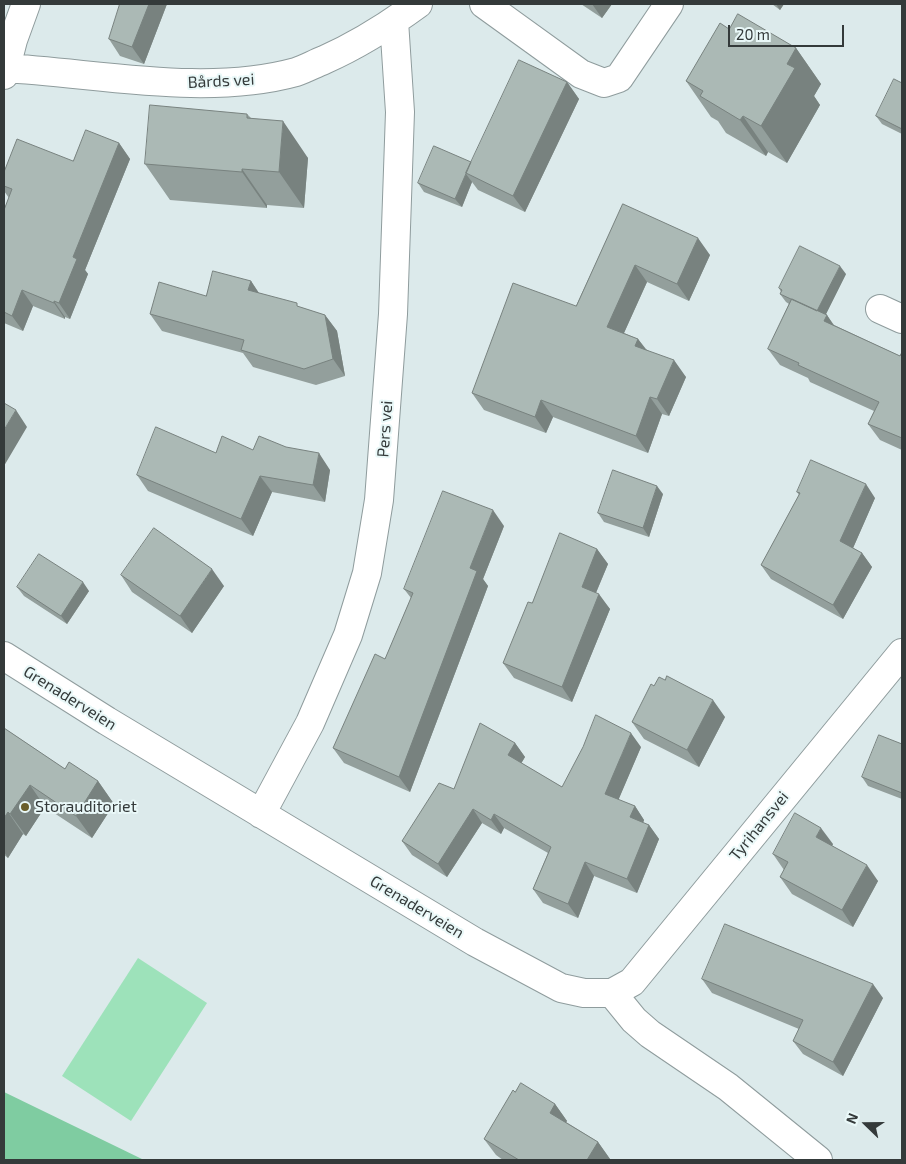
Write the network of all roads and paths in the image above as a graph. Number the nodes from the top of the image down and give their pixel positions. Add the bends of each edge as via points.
1 (26, 4) edge
2 (418, 4) edge
3 (484, 4) edge
4 (669, 4) edge
5 (394, 21) junction
6 (4, 70) edge
7 (902, 653) edge
8 (4, 656) edge
9 (261, 814) junction
10 (612, 993) junction
11 (818, 1160) edge

1 - 6 street, Bårds vei
2 - 5 street, Bårds vei
3 - 4 street via 581,74 604,83 619,78
5 - 6 street, Bårds vei via 352,47 298,72 274,77 178,83
5 - 9 street, Pers vei via 400,112 393,314 379,500 367,573 348,635 310,723
7 - 10 street, Tyrihansvei via 659,951 632,982
8 - 9 street, Grenaderveien
9 - 10 street, Grenaderveien via 475,942 561,988 584,993
10 - 11 street via 650,1034 728,1087

